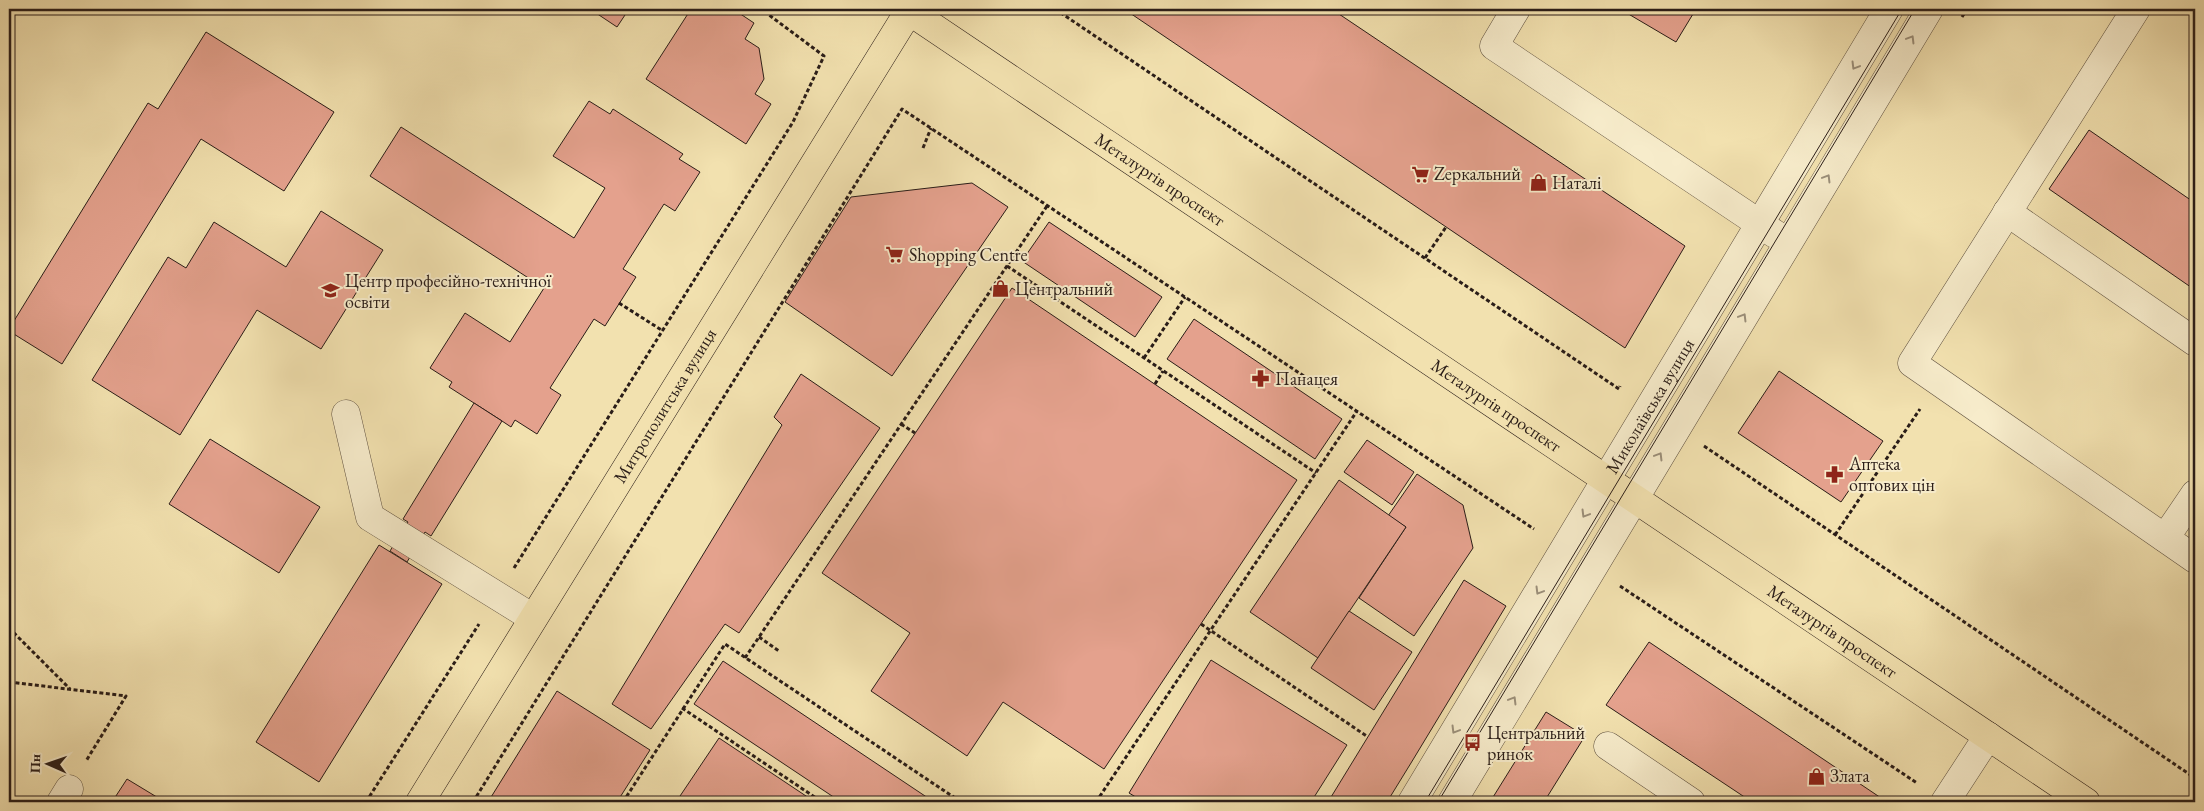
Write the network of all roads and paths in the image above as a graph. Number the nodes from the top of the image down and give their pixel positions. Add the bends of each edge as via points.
1 (761, 9) edge
2 (908, 9) edge
3 (1055, 9) edge
4 (1516, 9) edge
5 (1889, 9) edge
6 (1928, 9) edge
7 (2136, 9) edge
8 (931, 128) junction
9 (923, 148) dead end
10 (1047, 206) junction
11 (2007, 212) junction
12 (1760, 224) junction
13 (1446, 227) dead end
14 (1788, 242) junction
15 (1425, 258) junction
16 (1007, 266) junction
17 (1185, 297) junction
18 (619, 303) dead end
19 (663, 331) junction
20 (2195, 342) edge
21 (1144, 358) junction
22 (1163, 371) junction
23 (1938, 382) junction
24 (1155, 384) dead end
25 (1619, 389) dead end
26 (1357, 411) junction
27 (346, 414) dead end
28 (901, 424) junction
29 (915, 433) dead end
30 (1704, 446) dead end
31 (1316, 474) junction
32 (1606, 479) junction
33 (2195, 494) edge
34 (1634, 498) junction
35 (1534, 529) dead end
36 (1835, 536) junction
37 (2165, 538) junction
38 (2195, 559) edge
39 (1620, 586) dead end
40 (497, 595) junction
41 (533, 618) junction
42 (1201, 624) dead end
43 (9, 628) edge
44 (1210, 631) junction
45 (759, 637) junction
46 (779, 651) dead end
47 (745, 658) junction
48 (9, 682) edge
49 (70, 689) junction
50 (682, 708) junction
51 (1988, 736) junction
52 (1368, 737) dead end
53 (1608, 746) dead end
54 (2195, 778) edge
55 (65, 796) edge
56 (366, 802) edge
57 (420, 802) edge
58 (473, 802) edge
59 (623, 802) edge
60 (822, 802) edge
61 (961, 802) edge
62 (1096, 802) edge
63 (1412, 802) edge
64 (1452, 802) edge
65 (1691, 802) edge
66 (1945, 802) edge
67 (2086, 802) edge

1 - 19 path via 824,56 793,122
2 - 32 main road, Металургів проспект
2 - 41 main road, Митрополитська вулиця
3 - 15 path
4 - 12 street via 1494,46
5 -> 12 street, Миколаївська вулиця
14 -> 6 street, Миколаївська вулиця
7 - 11 street
8 - 9 path
8 - 10 path
8 - 58 path via 902,109
10 - 16 path
10 - 17 path
11 - 20 street
11 - 23 street via 1912,363
12 - 14 street
12 - 32 street, Миколаївська вулиця
13 - 15 path
34 -> 14 street, Миколаївська вулиця
15 - 25 path
16 - 21 path
16 - 28 path
17 - 21 path
17 - 26 path
18 - 19 path
19 - 40 path
21 - 22 path
22 - 24 path
22 - 31 path
23 - 36 path
23 - 37 street
26 - 31 path
26 - 35 path
27 - 40 street via 370,517
28 - 29 path
28 - 45 path
30 - 36 path
31 - 44 path
32 - 34 main road, Металургів проспект
32 -> 63 street, Миколаївська вулиця
33 - 37 street
34 - 51 main road, Металургів проспект
64 -> 34 street, Миколаївська вулиця
36 - 54 path
37 - 38 street
39 - 66 path
40 - 41 street
40 - 56 path
41 - 57 main road, Митрополитська вулиця
42 - 44 path
43 - 49 path
44 - 52 path
44 - 62 path
45 - 46 path
45 - 47 path
47 - 50 path via 725,644
47 - 61 path
48 - 49 path
49 - 55 path via 126,696
50 - 59 path
50 - 60 path
51 - 66 street
51 - 67 main road, Металургів проспект
53 - 65 street

